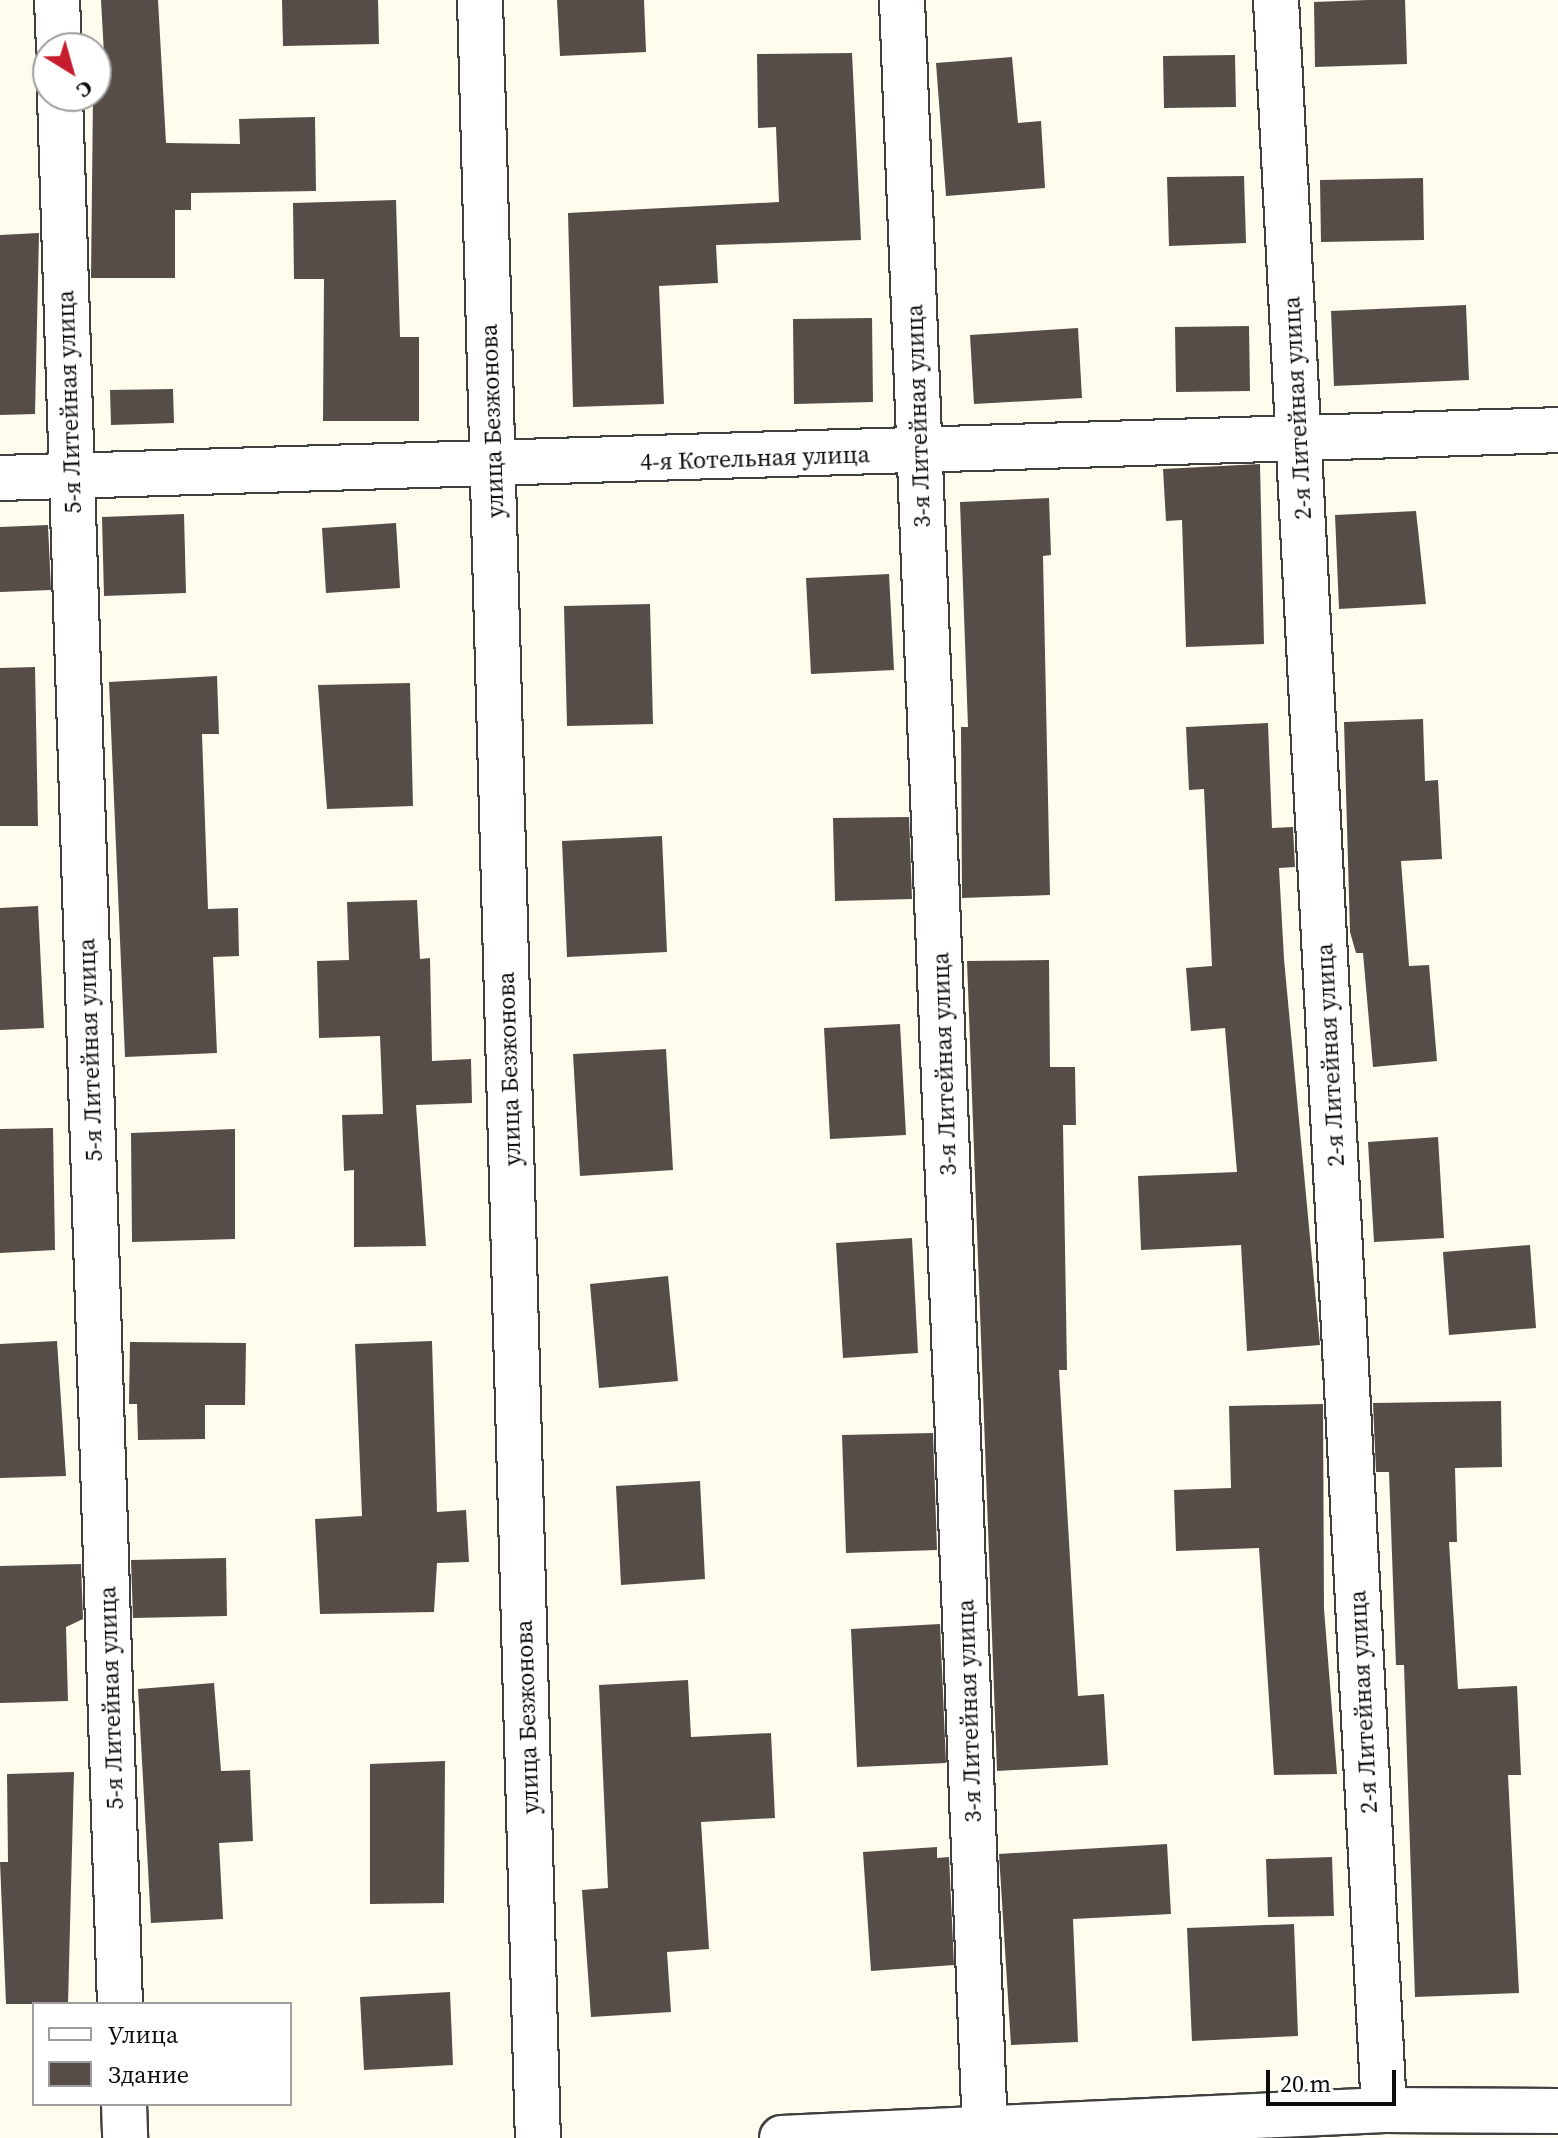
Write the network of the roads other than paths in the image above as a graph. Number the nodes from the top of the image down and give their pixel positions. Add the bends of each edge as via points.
1 (57, 0) edge
2 (480, 0) edge
3 (902, 0) edge
4 (1276, 0) edge
5 (58, 32) edge
6 (60, 112) edge
7 (1558, 430) edge
8 (1299, 443) junction
9 (920, 453) junction
10 (493, 465) junction
11 (71, 477) junction
12 (0, 478) edge
13 (120, 2002) edge
14 (124, 2106) edge
15 (1384, 2110) junction
16 (1558, 2111) edge
17 (985, 2128) junction
18 (125, 2138) edge
19 (538, 2138) edge
20 (782, 2138) edge

1 - 5 street
2 - 10 street, улица Безжонова
3 - 9 street, 3-я Литейная улица
4 - 8 street, 2-я Литейная улица
6 - 11 street, 5-я Литейная улица
7 - 8 street, 4-я Котельная улица
8 - 9 street, 4-я Котельная улица
8 - 15 street, 2-я Литейная улица
9 - 10 street, 4-я Котельная улица
9 - 17 street, 3-я Литейная улица
10 - 11 street, 4-я Котельная улица
10 - 19 street, улица Безжонова
11 - 12 street, 4-я Котельная улица
11 - 13 street, 5-я Литейная улица
14 - 18 street
15 - 16 street
15 - 17 street
17 - 20 street

